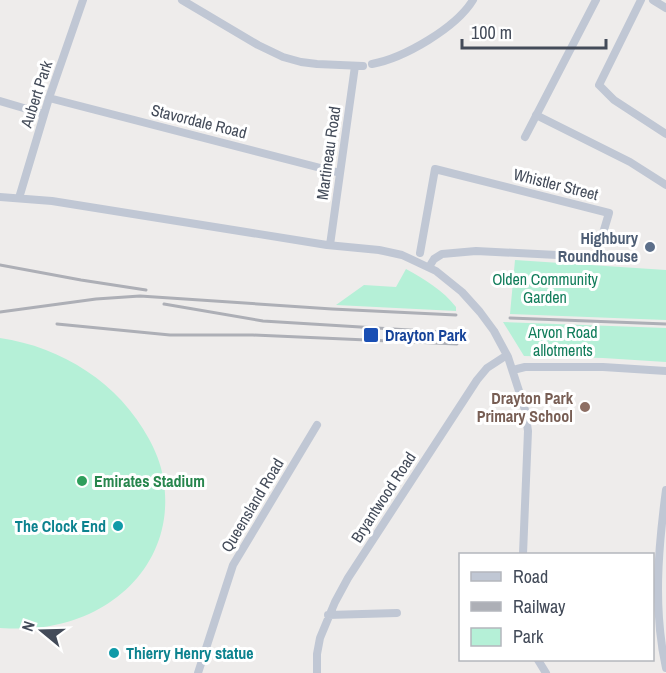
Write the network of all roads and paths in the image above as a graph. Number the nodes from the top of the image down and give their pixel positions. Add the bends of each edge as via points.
1 (83, 0) edge
2 (182, 0) edge
3 (473, 0) edge
4 (596, 0) edge
5 (641, 0) edge
6 (653, 0) edge
7 (666, 8) edge
8 (364, 65) junction
9 (49, 98) junction
10 (0, 100) edge
11 (44, 114) junction
12 (536, 115) junction
13 (666, 134) edge
14 (525, 137) dead end
15 (340, 173) junction
16 (666, 185) edge
17 (0, 198) edge
18 (19, 198) junction
19 (330, 245) junction
20 (420, 253) dead end
21 (429, 267) junction
22 (507, 355) junction
23 (513, 370) junction
24 (666, 371) edge
25 (317, 425) dead end
26 (666, 490) edge
27 (523, 553) edge
28 (397, 613) dead end
29 (328, 615) junction
30 (666, 668) edge
31 (198, 673) edge
32 (317, 673) edge

1 - 9 street, Aubert Park
2 - 8 street via 284,57 317,64
3 - 8 street via 443,31 390,59
4 - 12 street
5 - 13 street via 599,85 614,100
6 - 7 street
8 - 15 street, Martineau Road
9 - 11 street, Aubert Park
9 - 15 street, Stavordale Road
10 - 11 street
11 - 18 street, Aubert Park
12 - 14 street
12 - 16 street via 630,162
15 - 19 street, Martineau Road
17 - 18 street
18 - 19 street
19 - 21 street via 391,252
20 - 21 street, Whistler Street via 435,169 609,213 596,257 476,251 442,254
21 - 22 street via 455,285 480,312
22 - 23 street
22 - 29 street, Bryantwood Road via 477,380
23 - 24 street via 592,367
23 - 27 street via 528,431
25 - 31 street, Queensland Road via 234,565
26 - 30 street via 658,565 658,612
28 - 29 street
29 - 32 street, Bryantwood Road via 318,645

